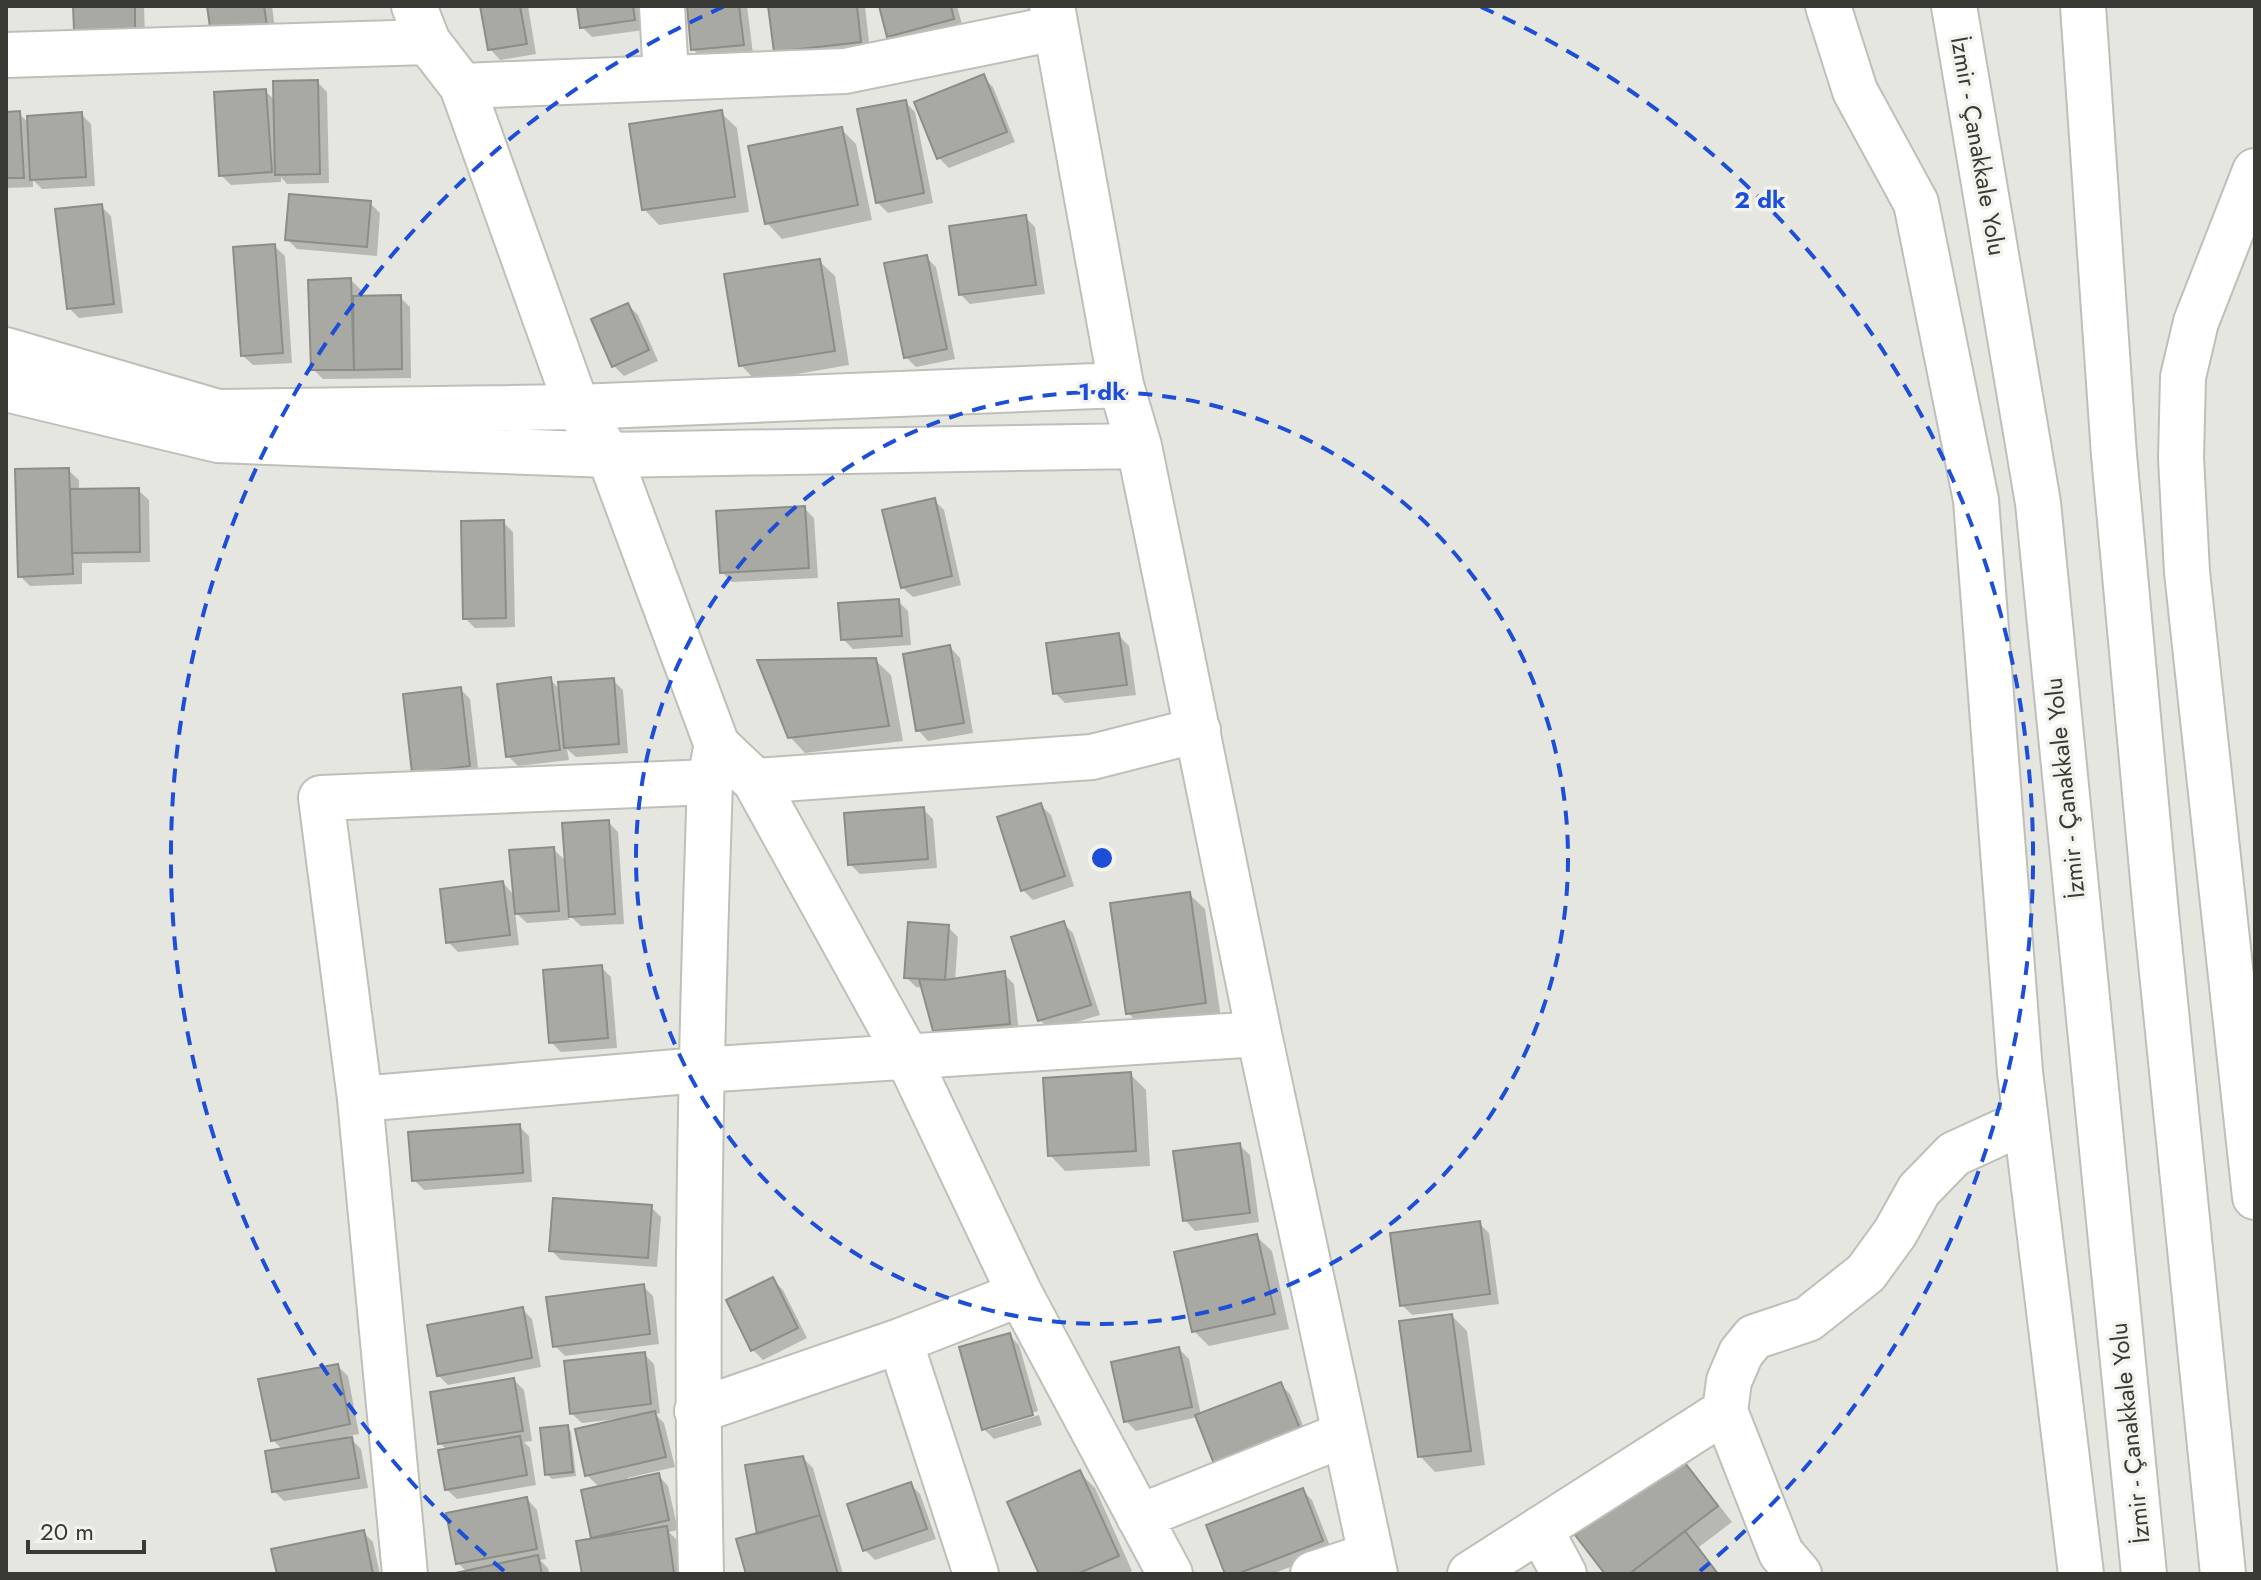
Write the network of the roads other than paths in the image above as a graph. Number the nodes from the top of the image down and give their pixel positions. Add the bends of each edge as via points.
1 (662, 6) edge
2 (1828, 6) edge
3 (1954, 6) edge
4 (2083, 6) edge
5 (1054, 17) edge
6 (421, 24) edge
7 (6, 55) edge
8 (666, 77) junction
9 (462, 86) junction
10 (2255, 171) edge
11 (6, 350) edge
12 (1121, 385) junction
13 (6, 389) edge
14 (577, 407) junction
15 (1139, 446) junction
16 (609, 455) junction
17 (1198, 730) junction
18 (713, 763) junction
19 (755, 781) junction
20 (1259, 1034) junction
21 (908, 1058) junction
22 (700, 1070) junction
23 (360, 1099) junction
24 (2027, 1129) junction
25 (2255, 1197) edge
26 (1020, 1294) junction
27 (900, 1341) junction
28 (697, 1411) junction
29 (1725, 1411) junction
30 (1345, 1434) junction
31 (1139, 1517) junction
32 (1540, 1529) junction
33 (1373, 1565) edge
34 (405, 1574) edge
35 (701, 1574) edge
36 (976, 1574) edge
37 (1170, 1574) edge
38 (1313, 1574) edge
39 (1470, 1574) edge
40 (1564, 1574) edge
41 (1799, 1574) edge
42 (2081, 1574) edge
43 (2144, 1574) edge
44 (2223, 1574) edge

1 - 8 main road
2 - 24 main road via 1855,91 1916,203 1976,500
3 - 43 main road, İzmir - Çanakkale Yolu via 2038,503
4 - 44 main road via 2116,487
5 - 8 main road via 845,71
5 - 12 main road
6 - 7 main road
6 - 9 main road
8 - 9 main road
9 - 14 main road
10 - 25 main road via 2196,322 2183,377 2181,458 2187,572
11 - 14 main road via 218,412
12 - 14 main road
12 - 15 main road
13 - 16 main road via 218,440
14 - 16 main road
15 - 16 main road
15 - 17 main road
16 - 18 main road
17 - 19 main road via 1092,757
17 - 20 main road
18 - 19 main road
18 - 22 main road
18 - 23 main road via 321,798
19 - 21 main road
20 - 21 main road
20 - 30 main road
21 - 22 main road
21 - 26 main road
22 - 23 main road
22 - 28 main road
23 - 34 main road
24 - 29 main road via 2002,1132 1954,1154 1919,1190 1866,1273 1808,1319 1754,1337 1729,1381
24 - 42 main road
26 - 27 main road
26 - 31 main road
27 - 28 main road
27 - 36 main road
28 - 35 main road
29 - 32 main road
29 - 41 main road via 1781,1553
30 - 31 main road
30 - 33 main road
31 - 37 main road
32 - 39 main road
32 - 40 main road
33 - 38 main road

